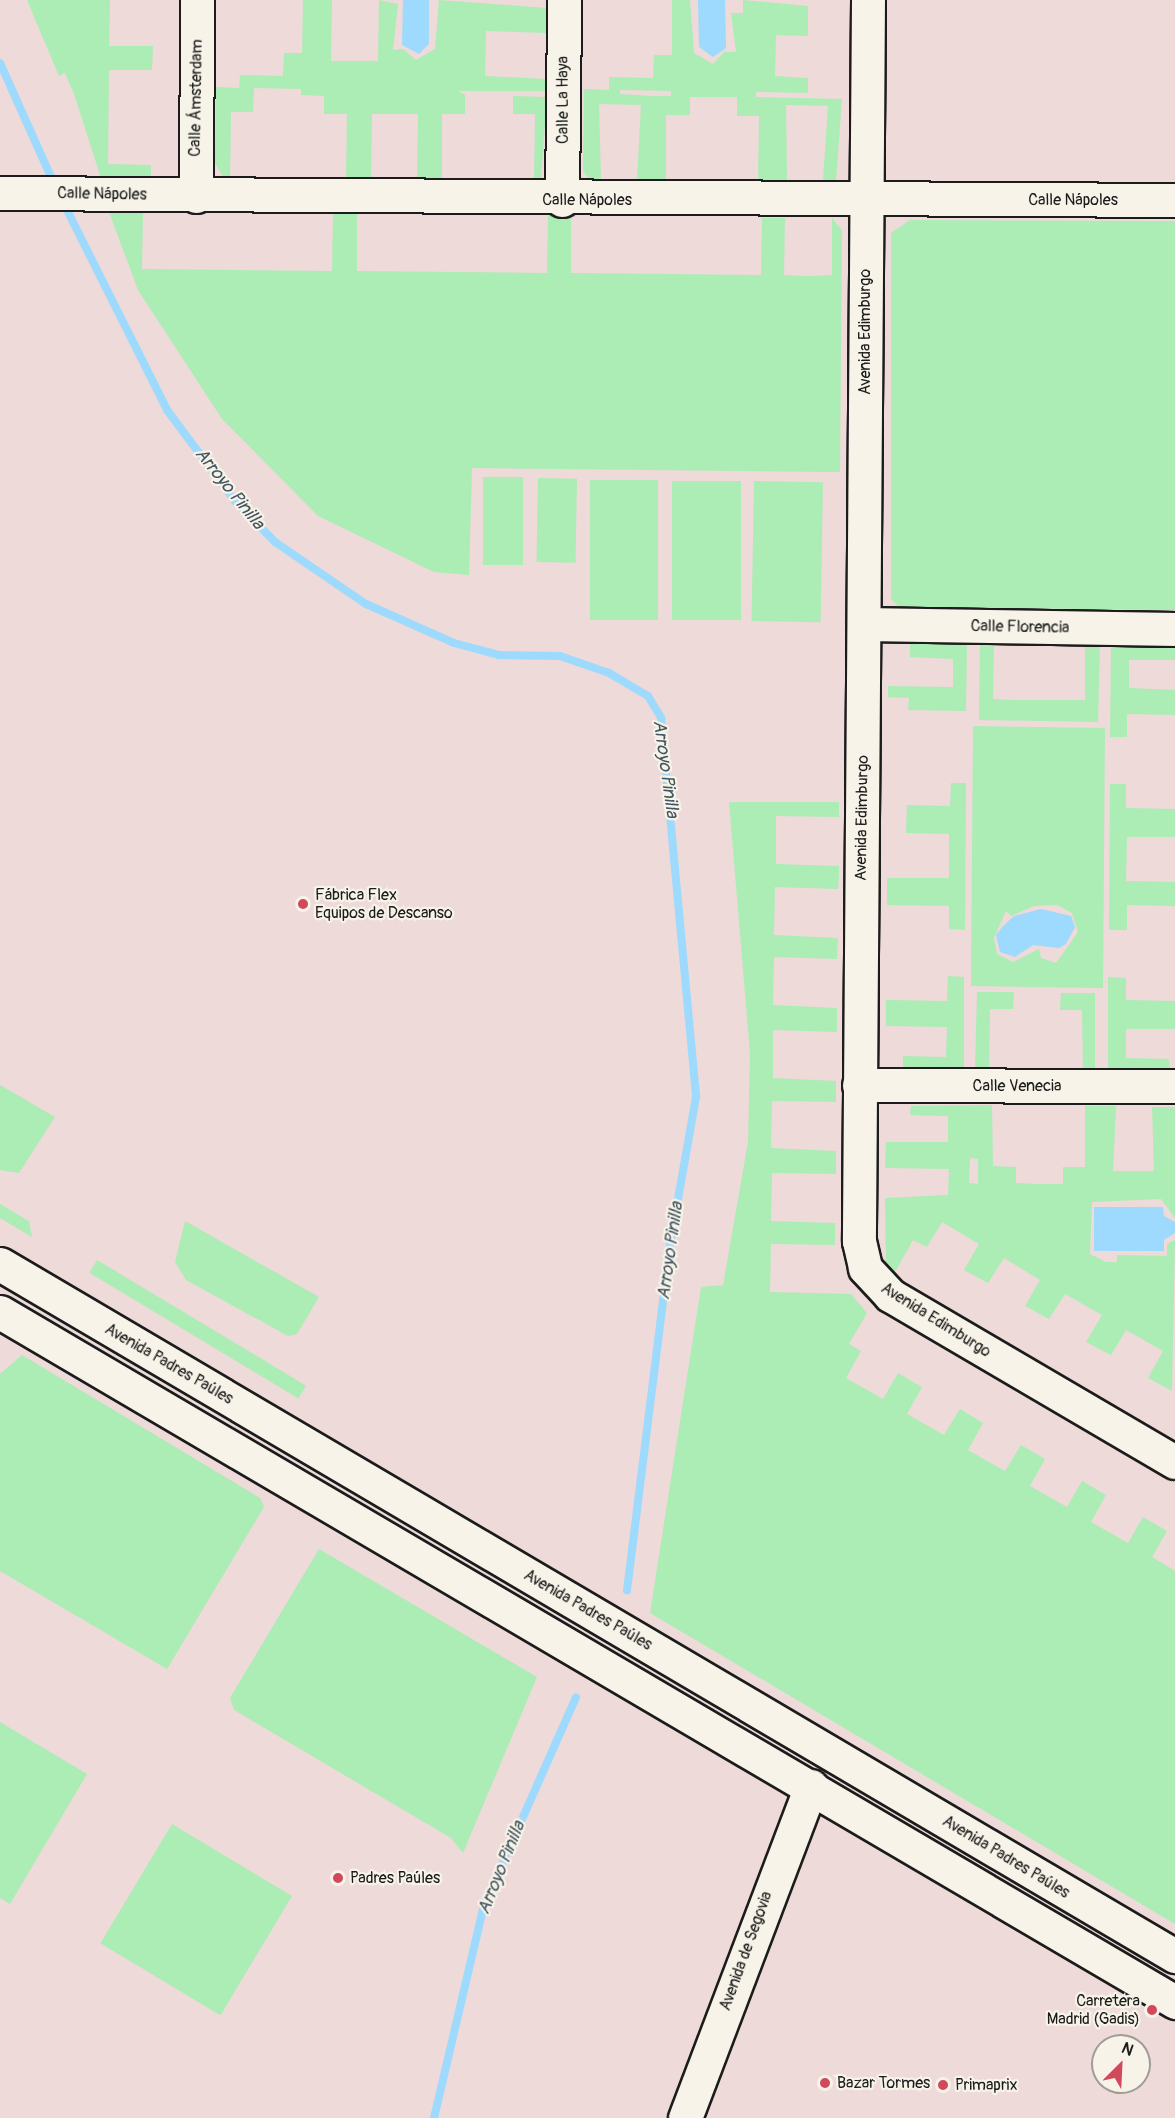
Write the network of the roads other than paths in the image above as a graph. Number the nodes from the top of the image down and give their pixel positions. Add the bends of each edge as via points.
1 (197, 0) edge
2 (564, 0) edge
3 (867, 0) edge
4 (0, 193) edge
5 (196, 196) junction
6 (562, 200) junction
7 (865, 200) junction
8 (1175, 200) edge
9 (865, 624) junction
10 (1175, 629) edge
11 (859, 1085) junction
12 (1175, 1086) edge
13 (0, 1264) edge
14 (0, 1312) edge
15 (1175, 1462) edge
16 (811, 1786) junction
17 (1175, 1956) edge
18 (1175, 2002) edge
19 (684, 2118) edge

1 - 5 main road, Calle Ámsterdam
2 - 6 main road, Calle La Haya
3 - 7 main road, Avenida Edimburgo
4 - 5 main road, Calle Nápoles
5 - 6 main road, Calle Nápoles
6 - 7 main road, Calle Nápoles
7 - 8 main road, Calle Nápoles
7 - 9 main road, Avenida Edimburgo
9 - 10 main road, Calle Florencia
9 - 11 main road, Avenida Edimburgo
11 - 12 main road, Calle Venecia
11 - 15 main road, Avenida Edimburgo via 859,1241 865,1268 876,1283
13 - 17 main road, Avenida Padres Paúles
14 - 16 main road
16 - 18 main road
16 - 19 main road, Avenida de Segovia

